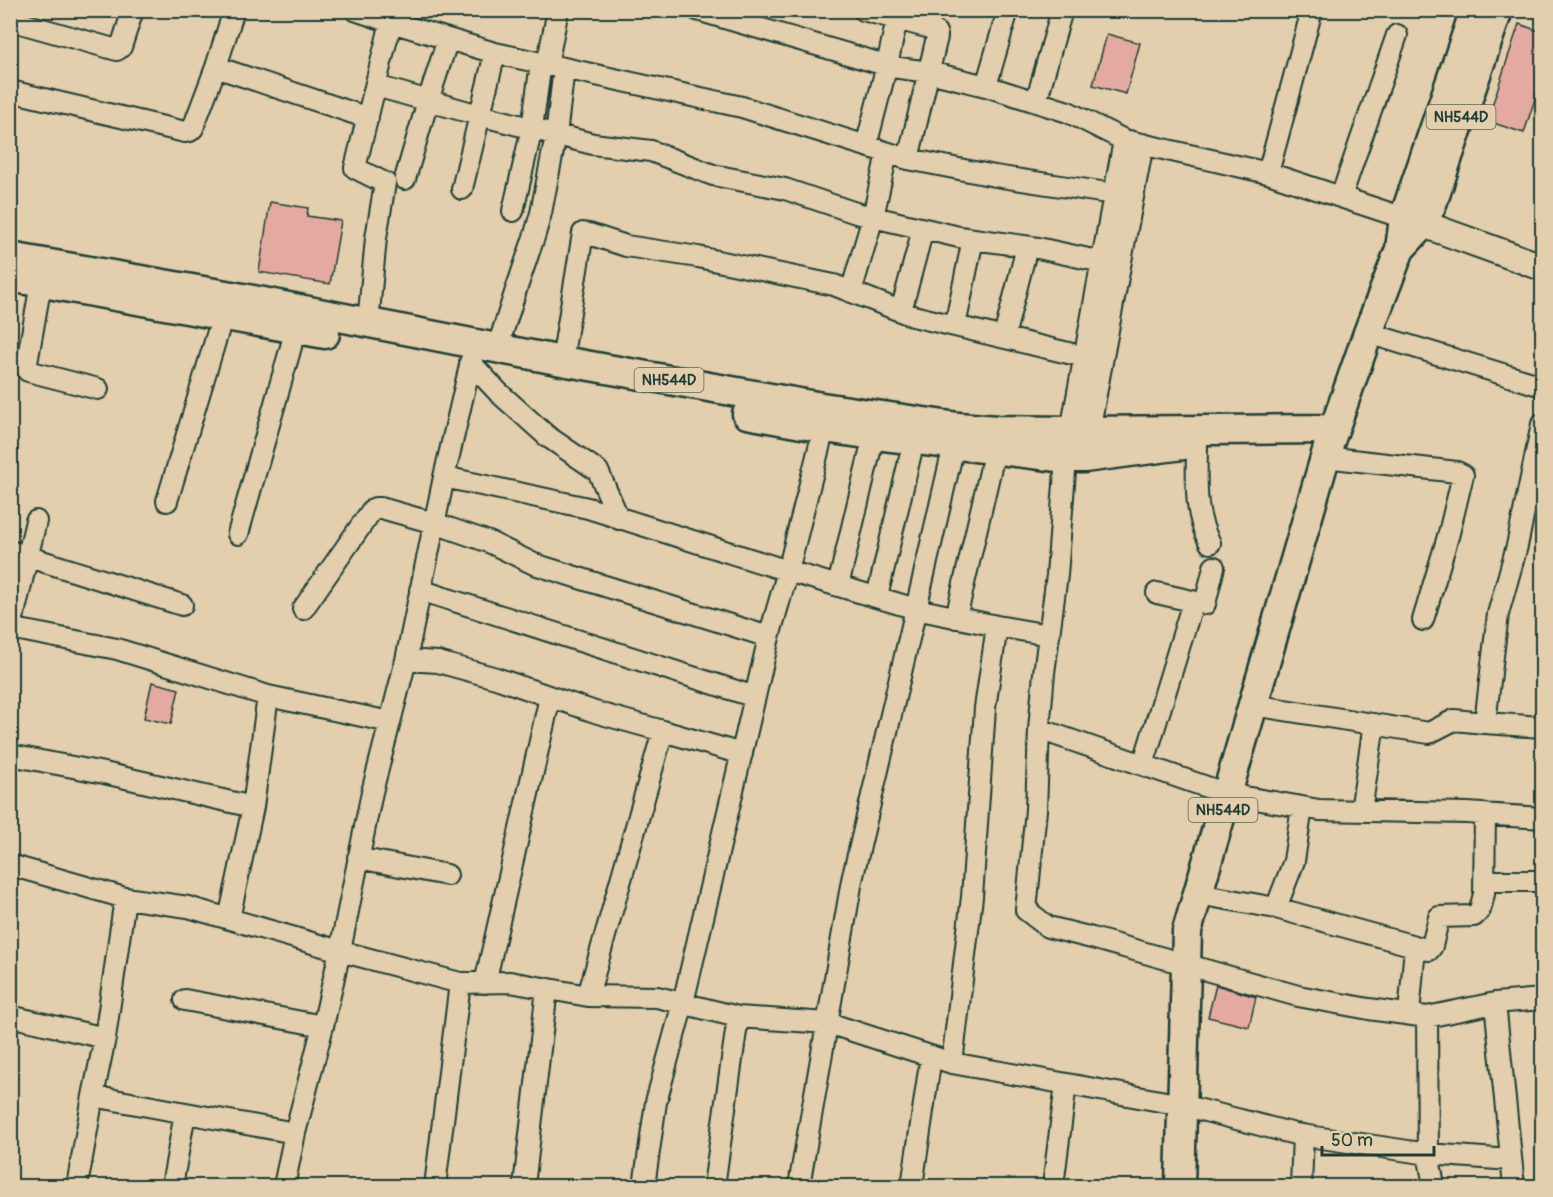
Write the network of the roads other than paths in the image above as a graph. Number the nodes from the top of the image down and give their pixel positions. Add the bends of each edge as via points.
1 (133, 10) edge
2 (234, 10) edge
3 (355, 10) edge
4 (558, 10) edge
5 (697, 10) edge
6 (863, 10) edge
7 (1008, 10) edge
8 (1062, 10) edge
9 (1312, 10) edge
10 (1475, 10) edge
11 (1498, 10) edge
12 (898, 15) edge
13 (393, 16) edge
14 (10, 20) edge
15 (1398, 35) dead end
16 (448, 39) junction
17 (495, 53) junction
18 (551, 65) junction
19 (887, 65) junction
20 (216, 67) junction
21 (929, 72) junction
22 (376, 86) junction
23 (986, 86) junction
24 (10, 91) edge
25 (428, 101) junction
26 (1036, 102) junction
27 (479, 115) junction
28 (368, 118) junction
29 (532, 129) junction
30 (556, 135) junction
31 (1133, 142) junction
32 (866, 146) junction
33 (887, 153) junction
34 (908, 159) junction
35 (1268, 174) junction
36 (405, 179) dead end
37 (462, 189) dead end
38 (1114, 194) junction
39 (1341, 197) junction
40 (513, 211) dead end
41 (873, 217) junction
42 (1413, 221) junction
43 (923, 229) junction
44 (973, 239) junction
45 (1027, 247) junction
46 (10, 257) edge
47 (1102, 262) junction
48 (1542, 267) edge
49 (10, 277) edge
50 (41, 283) junction
51 (851, 292) junction
52 (235, 311) junction
53 (901, 311) junction
54 (368, 323) junction
55 (955, 326) junction
56 (296, 329) junction
57 (1368, 333) junction
58 (1004, 337) junction
59 (481, 352) junction
60 (1085, 357) junction
61 (562, 361) junction
62 (1542, 386) edge
63 (98, 389) dead end
64 (1542, 424) edge
65 (824, 428) junction
66 (873, 435) junction
67 (914, 440) junction
68 (1197, 443) junction
69 (1330, 443) junction
70 (1078, 444) junction
71 (954, 445) junction
72 (995, 450) junction
73 (444, 477) junction
74 (167, 501) dead end
75 (1534, 506) edge
76 (619, 519) junction
77 (36, 521) dead end
78 (434, 523) junction
79 (238, 534) dead end
80 (1210, 543) dead end
81 (19, 554) edge
82 (1214, 567) dead end
83 (788, 571) junction
84 (838, 586) junction
85 (420, 591) junction
86 (1157, 594) dead end
87 (877, 597) junction
88 (1193, 602) junction
89 (183, 605) dead end
90 (303, 609) dead end
91 (916, 609) junction
92 (956, 618) junction
93 (1423, 620) dead end
94 (997, 626) junction
95 (11, 629) edge
96 (1049, 635) junction
97 (769, 637) junction
98 (406, 660) junction
99 (268, 696) junction
100 (550, 697) junction
101 (755, 697) junction
102 (1253, 705) junction
103 (390, 722) junction
104 (1485, 723) junction
105 (1374, 724) junction
106 (1542, 727) edge
107 (1039, 729) junction
108 (663, 731) junction
109 (10, 754) edge
110 (742, 754) junction
111 (1143, 765) junction
112 (1227, 794) junction
113 (253, 807) junction
114 (1302, 807) junction
115 (1361, 811) junction
116 (1485, 814) junction
117 (1542, 818) edge
118 (358, 858) junction
119 (10, 866) edge
120 (447, 875) dead end
121 (1484, 880) junction
122 (1542, 881) edge
123 (1198, 894) junction
124 (124, 898) junction
125 (1276, 908) junction
126 (229, 919) junction
127 (1415, 947) junction
128 (340, 951) junction
129 (1186, 965) junction
130 (460, 983) junction
131 (485, 983) junction
132 (548, 989) junction
133 (588, 996) junction
134 (1542, 999) edge
135 (185, 1000) dead end
136 (683, 1003) junction
137 (1495, 1003) junction
138 (10, 1016) edge
139 (1418, 1016) junction
140 (738, 1017) junction
141 (828, 1023) junction
142 (323, 1026) junction
143 (105, 1038) junction
144 (931, 1056) junction
145 (952, 1063) junction
146 (1066, 1084) junction
147 (93, 1096) junction
148 (1182, 1105) junction
149 (186, 1113) junction
150 (295, 1133) junction
151 (1303, 1135) junction
152 (1428, 1154) junction
153 (1510, 1160) junction
154 (77, 1186) edge
155 (172, 1186) edge
156 (284, 1186) edge
157 (435, 1186) edge
158 (524, 1186) edge
159 (644, 1186) edge
160 (714, 1186) edge
161 (799, 1186) edge
162 (912, 1186) edge
163 (1053, 1186) edge
164 (1180, 1186) edge
165 (1301, 1186) edge
166 (1432, 1186) edge
167 (1514, 1186) edge

1 - 14 street via 117,50
2 - 20 street
3 - 13 street
4 - 18 street
5 - 19 street
6 - 12 street
7 - 23 street
8 - 26 street
9 - 35 street
10 - 42 highway, NH544D
11 - 42 highway, NH544D via 1432,201
12 - 19 street
12 - 21 street via 937,33
13 - 16 street
13 - 22 street
15 - 39 street
16 - 17 street
16 - 25 street
17 - 18 street
17 - 27 street
18 - 29 street
18 - 30 street
18 - 32 street via 742,107
19 - 21 street
19 - 32 street
20 - 24 street via 190,131
20 - 28 street
21 - 23 street
21 - 34 street
22 - 25 street
22 - 28 street
23 - 26 street
25 - 27 street
25 - 36 street
26 - 31 street
27 - 29 street
27 - 37 street
28 - 54 street via 355,168 385,183
29 - 30 street
29 - 40 street
30 - 41 street via 651,151 713,175 785,189
30 - 59 street via 535,234 516,290
31 - 35 street
31 - 38 street
31 - 70 street
32 - 33 street
33 - 34 street
33 - 41 street
34 - 38 street
35 - 39 street
38 - 47 street
39 - 42 street
41 - 43 street
41 - 51 street
42 - 48 main road
42 - 57 highway, NH544D
43 - 44 street
43 - 53 street
44 - 45 street
44 - 55 street
45 - 47 street
45 - 58 street
46 - 52 highway, NH544D
47 - 60 street
49 - 50 highway, NH544D
50 - 52 highway, NH544D
50 - 63 street via 28,371
51 - 53 street
51 - 61 street via 834,285 699,257 626,246 583,233
52 - 54 highway, NH544D
52 - 56 highway, NH544D
52 - 74 street
53 - 55 street
54 - 59 highway, NH544D
55 - 58 street
56 - 59 highway, NH544D
56 - 79 street
57 - 62 street
57 - 69 highway, NH544D
58 - 60 street
59 - 61 highway, NH544D
59 - 65 highway, NH544D via 560,380
59 - 73 street
59 - 76 street via 498,392 547,436 598,471
60 - 70 street
61 - 70 highway, NH544D via 822,407
64 - 75 street
65 - 66 highway, NH544D
65 - 83 street
66 - 67 highway, NH544D
66 - 84 street
67 - 71 highway, NH544D
67 - 87 street
68 - 69 highway, NH544D
68 - 70 highway, NH544D
68 - 80 street via 1198,507
69 - 70 highway, NH544D
69 - 93 street via 1463,475
69 - 102 highway, NH544D
70 - 72 highway, NH544D
70 - 96 street
71 - 72 highway, NH544D
71 - 91 street
72 - 92 street
73 - 76 street via 588,508
73 - 78 street
75 - 104 street via 1517,546 1498,614
76 - 83 street
77 - 81 street
78 - 85 street
78 - 90 street via 375,508
78 - 97 street via 489,542 534,564
81 - 89 street
81 - 95 street
82 - 88 street via 1206,603
83 - 84 street
83 - 97 street
84 - 87 street
85 - 98 street
85 - 101 street
86 - 88 street
87 - 91 street
88 - 111 street
91 - 92 street
91 - 141 street via 852,880
92 - 94 street
94 - 96 street
94 - 145 street via 985,708 972,897
95 - 99 street via 117,649
96 - 107 street
97 - 101 street
98 - 100 street via 438,662
98 - 103 street
99 - 103 street
99 - 113 street
100 - 108 street
100 - 131 street
101 - 110 street
102 - 105 street
102 - 112 highway, NH544D
103 - 118 street
104 - 105 street via 1454,720 1430,733
104 - 106 street
105 - 115 street
107 - 111 street
107 - 129 street via 1026,910 1048,927
108 - 110 street
108 - 133 street
109 - 113 street
110 - 136 street
111 - 112 street
112 - 114 street
112 - 123 highway, NH544D
113 - 126 street
114 - 115 street
114 - 125 street via 1294,861
115 - 116 street
116 - 117 street
116 - 121 street
118 - 120 street
118 - 128 street
119 - 124 street
121 - 122 street
121 - 127 street via 1483,901 1477,914 1440,916 1431,949
123 - 125 street
123 - 129 highway, NH544D via 1187,931
124 - 126 street via 188,907
124 - 143 street
125 - 127 street
126 - 128 street
127 - 139 street
128 - 130 street
128 - 142 street
129 - 139 street via 1298,996
129 - 148 highway, NH544D
130 - 131 street
130 - 157 street
131 - 132 street via 510,982
132 - 133 street
132 - 158 street
133 - 136 street via 657,997
134 - 137 street
135 - 142 street
136 - 140 street
136 - 159 street via 656,1102
137 - 139 street
137 - 153 street
138 - 143 street
139 - 152 street
140 - 141 street
140 - 160 street
141 - 144 street
141 - 161 street
142 - 150 street
143 - 147 street
144 - 145 street
144 - 162 street
145 - 146 street
146 - 148 street
146 - 163 street
147 - 149 street
147 - 154 street
148 - 151 street
148 - 164 highway, NH544D
149 - 150 street
149 - 155 street
150 - 156 street
151 - 152 street
151 - 165 street
152 - 153 street
152 - 166 street
153 - 167 street

